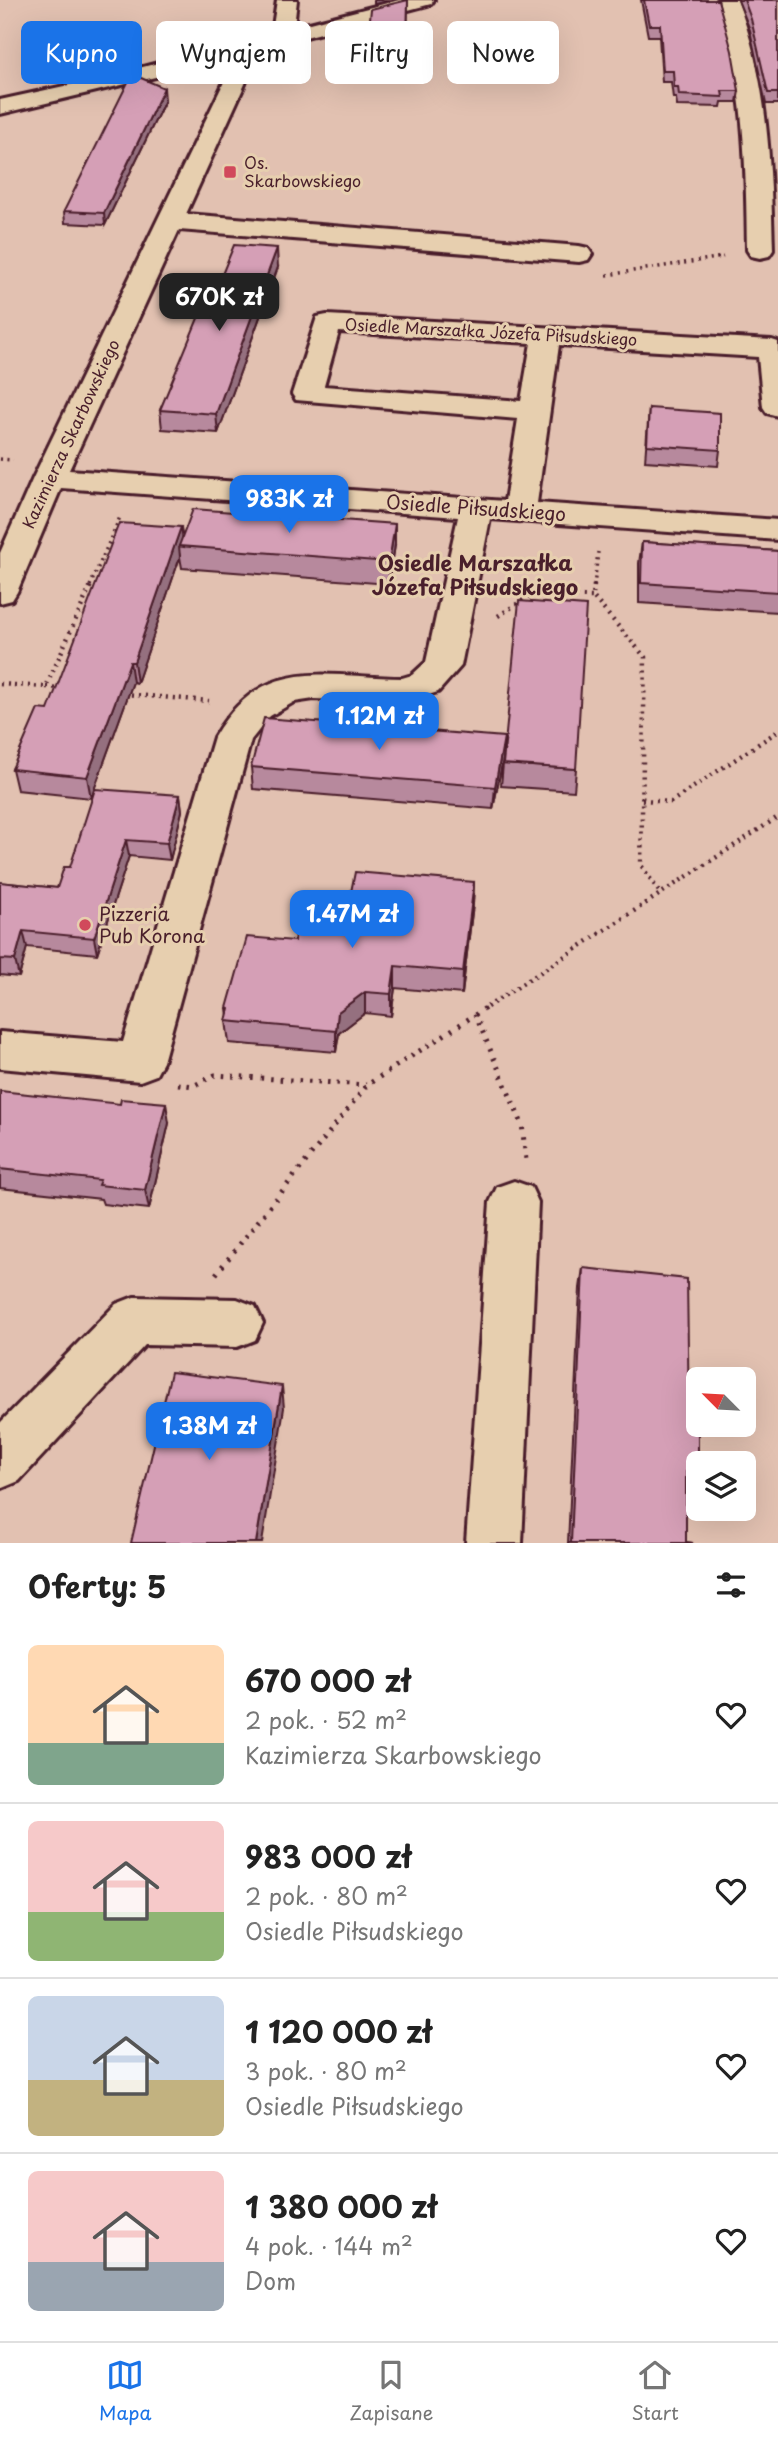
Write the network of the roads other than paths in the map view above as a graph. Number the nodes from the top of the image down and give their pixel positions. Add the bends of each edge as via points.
1 (287, 0) edge
2 (424, 0) edge
3 (727, 0) edge
4 (284, 21) edge
5 (311, 29) edge
6 (156, 69) edge
7 (234, 84) edge
8 (0, 107) edge
9 (170, 221) junction
10 (760, 250) road end
11 (579, 254) road end
12 (546, 335) junction
13 (778, 407) edge
14 (536, 411) junction
15 (49, 478) junction
16 (477, 508) junction
17 (520, 511) junction
18 (778, 530) edge
19 (0, 592) edge
20 (0, 1050) edge
21 (514, 1202) road end
22 (237, 1323) dead end
23 (0, 1462) edge
24 (494, 1543) edge

1 - 4 street
2 - 5 street
3 - 10 street via 739,27 758,121
6 - 8 street
7 - 9 street, Kazimierza Skarbowskiego
9 - 11 street
9 - 15 street, Kazimierza Skarbowskiego
12 - 13 street, Osiedle Marszałka Józefa Piłsudskiego via 772,349
12 - 14 street
12 - 14 street, Osiedle Marszałka Józefa Piłsudskiego via 327,323 307,394
14 - 17 street
15 - 16 street, Osiedle Piłsudskiego
15 - 19 street, Kazimierza Skarbowskiego
16 - 17 street, Osiedle Piłsudskiego
16 - 20 street via 443,666 436,678 407,690 290,688 255,706 242,720 233,737 140,1062
17 - 18 street, Osiedle Piłsudskiego
21 - 24 street
22 - 23 street via 134,1321

